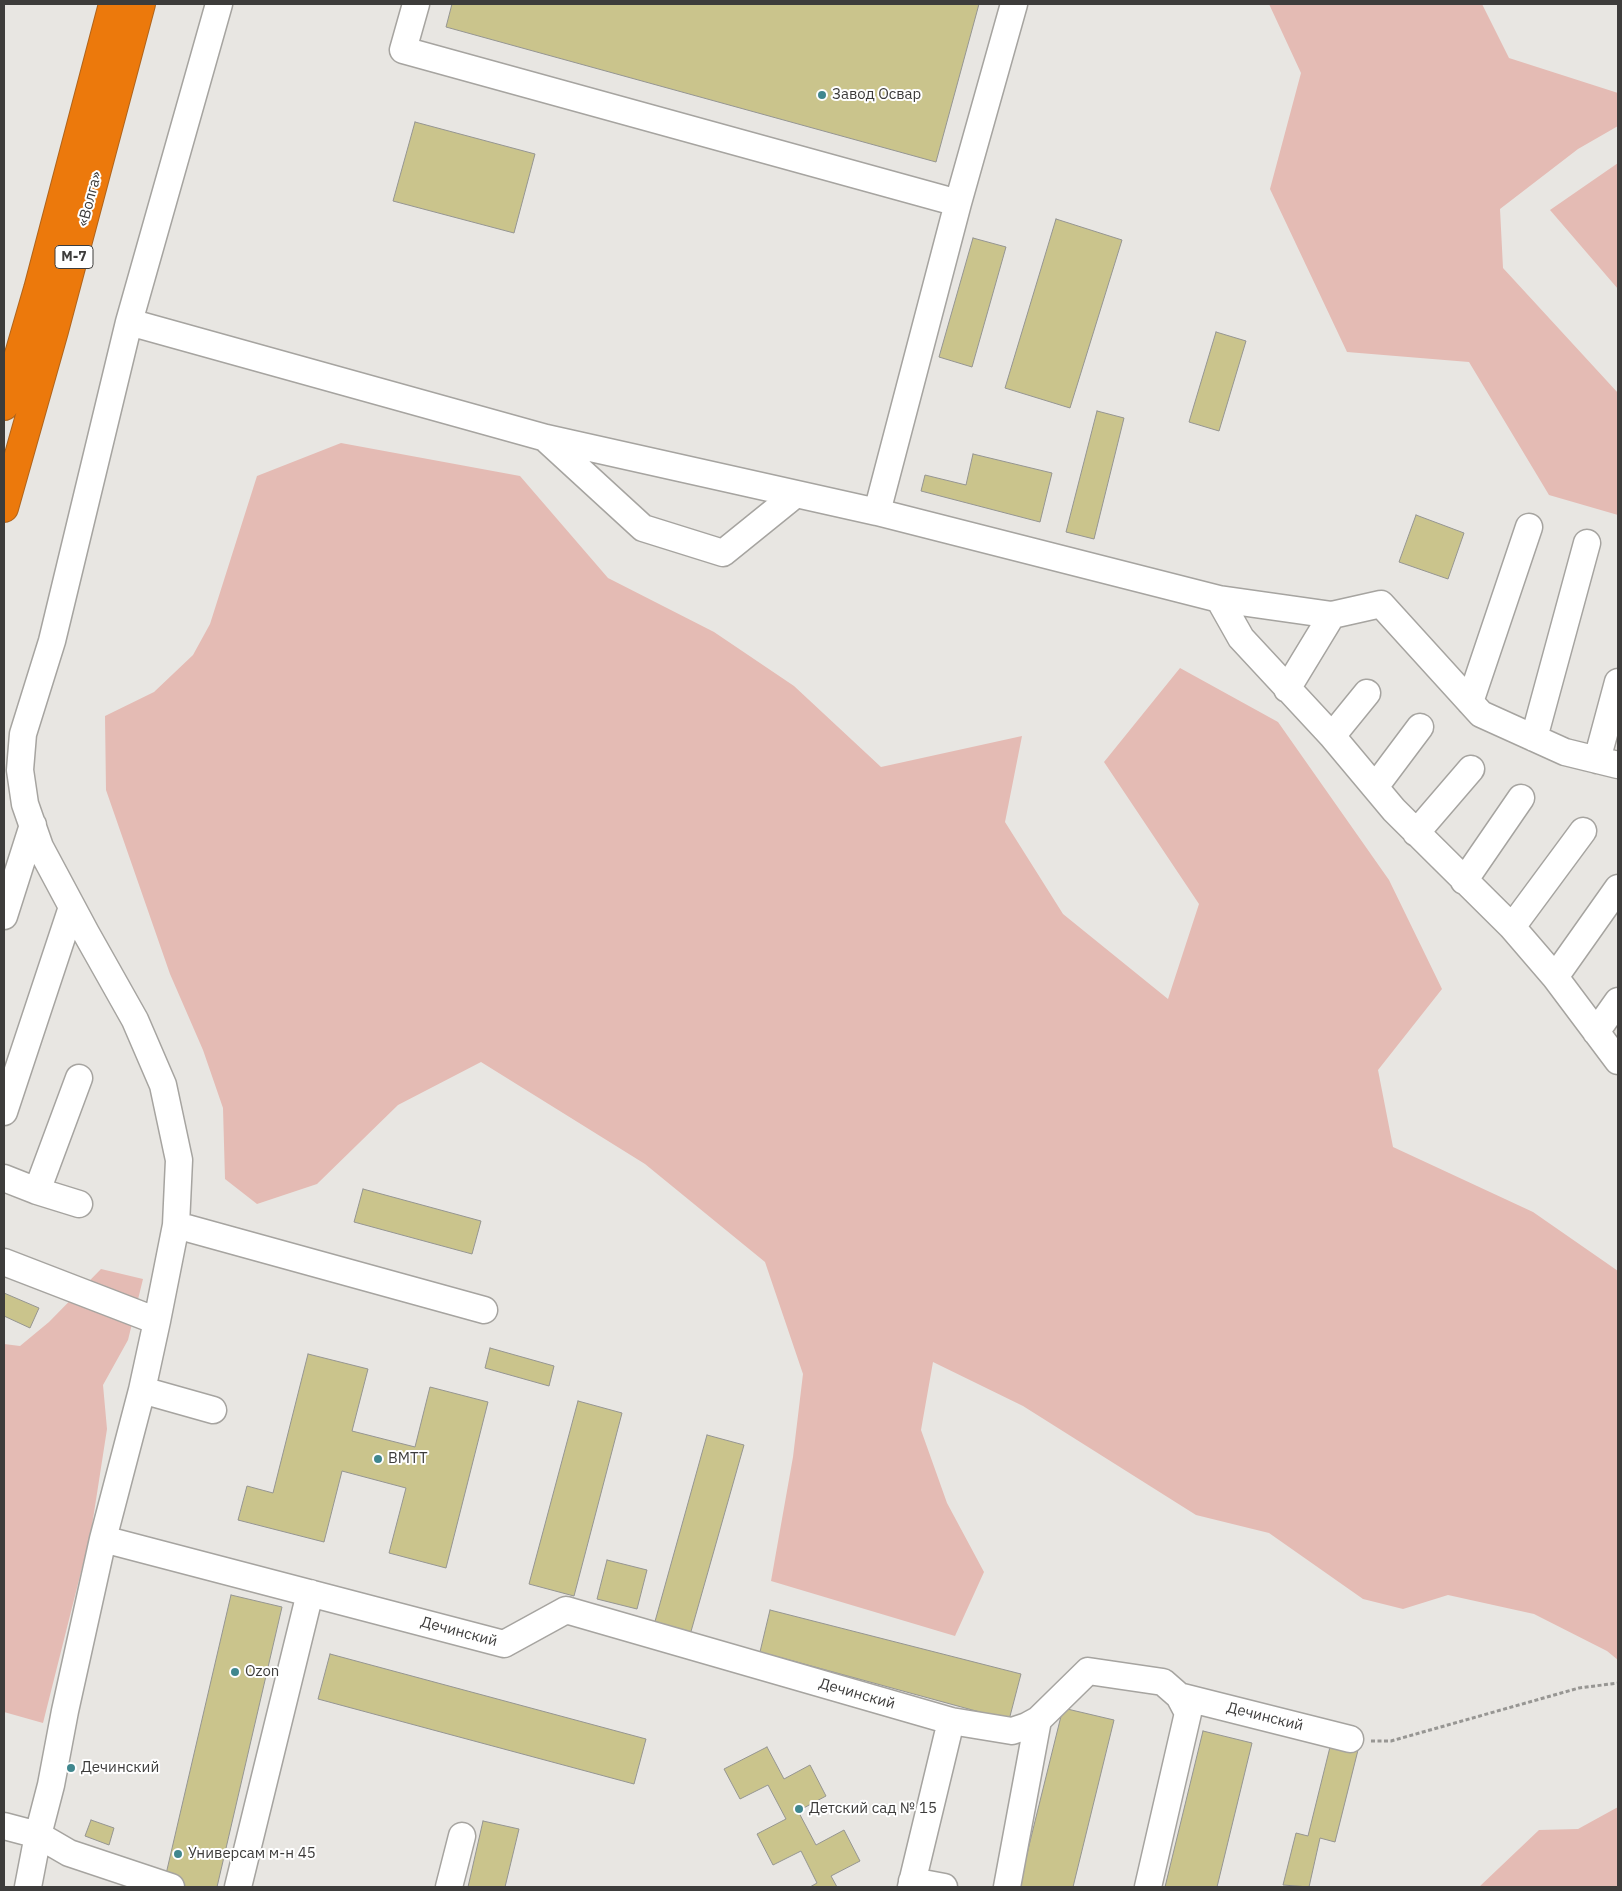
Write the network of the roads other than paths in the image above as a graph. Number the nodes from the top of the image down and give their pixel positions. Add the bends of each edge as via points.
1 (113, 4) edge
2 (141, 4) edge
3 (219, 4) edge
4 (416, 4) edge
5 (1014, 4) edge
6 (958, 203) junction
7 (129, 322) junction
8 (4, 406) edge
9 (546, 438) junction
10 (796, 494) junction
11 (4, 508) edge
12 (877, 512) junction
13 (1529, 528) dead end
14 (1587, 543) dead end
15 (1219, 599) junction
16 (1332, 614) junction
17 (1618, 682) edge
18 (1287, 689) junction
19 (1367, 693) dead end
20 (1470, 702) junction
21 (1420, 727) dead end
22 (1332, 736) junction
23 (1534, 738) junction
24 (1608, 763) edge
25 (1471, 769) dead end
26 (1375, 787) junction
27 (1521, 798) dead end
28 (32, 825) junction
29 (1583, 831) dead end
30 (1416, 832) junction
31 (1464, 881) junction
32 (1618, 888) edge
33 (72, 907) junction
34 (4, 916) edge
35 (1512, 927) junction
36 (1554, 977) junction
37 (1618, 1001) edge
38 (1596, 1032) junction
39 (1618, 1062) edge
40 (79, 1078) dead end
41 (4, 1112) edge
42 (4, 1178) edge
43 (36, 1191) junction
44 (79, 1204) dead end
45 (176, 1225) junction
46 (4, 1262) edge
47 (484, 1310) dead end
48 (157, 1321) junction
49 (142, 1390) junction
50 (213, 1410) dead end
51 (103, 1539) junction
52 (310, 1593) junction
53 (1179, 1696) junction
54 (1038, 1720) junction
55 (951, 1721) junction
56 (1350, 1739) road end
57 (4, 1826) edge
58 (38, 1835) junction
59 (462, 1836) dead end
60 (911, 1884) edge
61 (28, 1887) edge
62 (171, 1887) edge
63 (238, 1887) edge
64 (449, 1887) edge
65 (944, 1887) edge
66 (1007, 1887) edge
67 (1148, 1887) edge

1 - 8 highway, «Волга» / М-7
2 - 11 highway, «Волга» / М-7
3 - 7 street
4 - 6 street via 403,50
5 - 6 street
6 - 12 street
7 - 9 street
7 - 28 street via 52,641 23,734 20,770
9 - 10 street
9 - 10 street via 643,528 723,554
10 - 12 street
12 - 15 street
13 - 20 street
14 - 23 street
15 - 16 street
15 - 18 street via 1241,638
16 - 18 street
16 - 20 street via 1381,604
17 - 24 street
18 - 22 street
19 - 22 street
20 - 23 street via 1481,714
21 - 26 street
22 - 26 street
23 - 24 street via 1565,752
25 - 30 street
26 - 30 street
27 - 31 street
28 - 33 street
28 - 34 street
29 - 35 street
30 - 31 street
31 - 35 street
32 - 36 street
33 - 41 street
33 - 45 street via 135,1020 163,1085 179,1160
35 - 36 street
36 - 38 street
37 - 38 street
38 - 39 street
40 - 43 street
42 - 43 street
43 - 44 street
45 - 47 street
45 - 48 street
46 - 48 street
48 - 49 street
49 - 50 street
49 - 51 street
51 - 52 street, Дечинский
51 - 58 street
52 - 55 street, Дечинский via 504,1644 566,1610
52 - 63 street
53 - 54 street, Дечинский via 1163,1682 1088,1671
53 - 56 street, Дечинский
53 - 67 street via 1188,1713
54 - 55 street, Дечинский via 1012,1731
54 - 66 street
55 - 60 street
57 - 58 street
58 - 61 street
58 - 62 street via 69,1853
59 - 64 street
60 - 65 street

